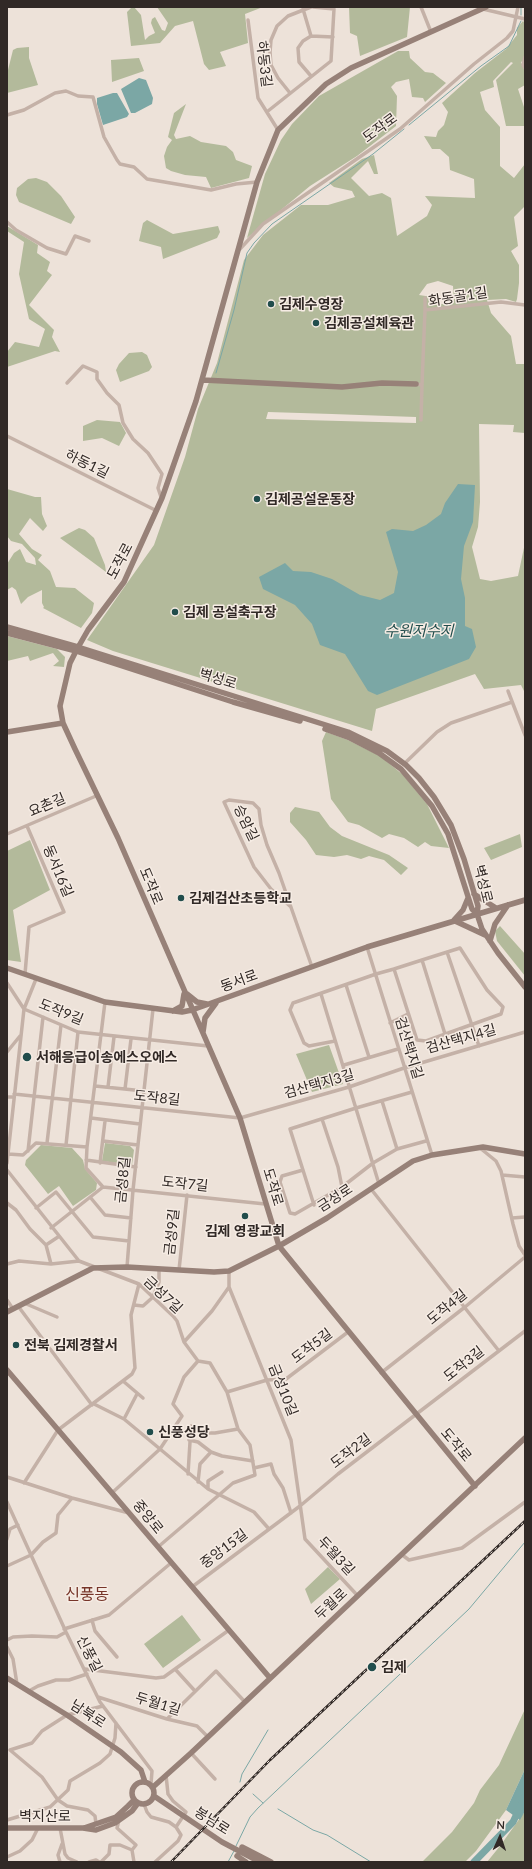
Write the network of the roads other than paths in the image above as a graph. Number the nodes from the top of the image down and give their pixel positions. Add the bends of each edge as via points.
1 (312, 7) edge
2 (421, 7) edge
3 (518, 7) edge
4 (485, 8) edge
5 (303, 9) junction
6 (517, 17) junction
7 (525, 19) edge
8 (248, 20) dead end
9 (431, 32) junction
10 (311, 36) junction
11 (333, 37) junction
12 (525, 57) edge
13 (525, 68) edge
14 (311, 76) junction
15 (290, 93) junction
16 (268, 111) junction
17 (7, 115) edge
18 (278, 130) junction
19 (257, 182) junction
20 (7, 222) edge
21 (89, 241) dead end
22 (236, 253) junction
23 (426, 298) dead end
24 (525, 306) edge
25 (425, 310) junction
26 (202, 380) junction
27 (68, 383) dead end
28 (419, 384) junction
29 (421, 420) dead end
30 (7, 436) edge
31 (162, 498) junction
32 (157, 511) junction
33 (7, 627) edge
34 (7, 633) edge
35 (77, 649) junction
36 (508, 691) dead end
37 (512, 702) junction
38 (63, 723) junction
39 (7, 732) edge
40 (525, 735) edge
41 (404, 764) junction
42 (96, 796) junction
43 (27, 826) junction
44 (7, 834) edge
45 (474, 894) junction
46 (468, 897) junction
47 (525, 900) edge
48 (508, 905) junction
49 (291, 907) junction
50 (496, 908) junction
51 (477, 914) junction
52 (453, 922) junction
53 (485, 934) junction
54 (490, 942) junction
55 (367, 947) junction
56 (447, 952) junction
57 (422, 960) junction
58 (312, 967) junction
59 (7, 968) edge
60 (394, 969) junction
61 (25, 974) junction
62 (376, 974) junction
63 (36, 979) junction
64 (7, 983) edge
65 (346, 985) junction
66 (525, 987) edge
67 (184, 991) junction
68 (321, 994) junction
69 (105, 1002) junction
70 (217, 1002) junction
71 (210, 1004) junction
72 (24, 1009) junction
73 (153, 1009) junction
74 (192, 1010) junction
75 (172, 1011) junction
76 (408, 1014) junction
77 (43, 1017) junction
78 (390, 1023) junction
79 (61, 1025) junction
80 (472, 1025) junction
81 (78, 1032) junction
82 (525, 1032) edge
83 (445, 1034) junction
84 (21, 1035) junction
85 (99, 1035) junction
86 (203, 1035) junction
87 (114, 1037) junction
88 (131, 1039) junction
89 (149, 1041) junction
90 (335, 1041) junction
91 (208, 1046) junction
92 (479, 1046) junction
93 (398, 1049) junction
94 (7, 1052) edge
95 (369, 1057) junction
96 (344, 1065) junction
97 (404, 1068) junction
98 (95, 1086) junction
99 (108, 1087) junction
100 (349, 1087) junction
101 (125, 1089) junction
102 (144, 1091) junction
103 (412, 1092) junction
104 (14, 1096) junction
105 (33, 1096) junction
106 (7, 1097) edge
107 (52, 1097) junction
108 (71, 1100) junction
109 (382, 1101) junction
110 (92, 1102) junction
111 (142, 1107) junction
112 (356, 1108) junction
113 (91, 1118) junction
114 (240, 1118) junction
115 (322, 1119) junction
116 (105, 1121) junction
117 (140, 1124) junction
118 (103, 1141) junction
119 (426, 1141) junction
120 (47, 1143) junction
121 (66, 1145) junction
122 (138, 1145) junction
123 (87, 1147) junction
124 (479, 1147) junction
125 (398, 1149) junction
126 (28, 1150) junction
127 (8, 1154) junction
128 (525, 1154) edge
129 (432, 1155) junction
130 (86, 1160) junction
131 (7, 1163) edge
132 (100, 1163) junction
133 (373, 1163) junction
134 (136, 1167) junction
135 (7, 1170) edge
136 (303, 1170) junction
137 (502, 1174) junction
138 (525, 1177) edge
139 (379, 1184) junction
140 (103, 1187) junction
141 (342, 1187) junction
142 (371, 1189) junction
143 (133, 1190) junction
144 (188, 1195) junction
145 (90, 1197) junction
146 (7, 1203) edge
147 (265, 1204) junction
148 (314, 1205) junction
149 (36, 1208) junction
150 (72, 1211) junction
151 (525, 1217) edge
152 (131, 1218) junction
153 (512, 1218) junction
154 (52, 1228) junction
155 (58, 1237) junction
156 (130, 1241) junction
157 (46, 1245) junction
158 (279, 1246) junction
159 (525, 1256) edge
160 (79, 1261) junction
161 (7, 1264) edge
162 (51, 1264) junction
163 (127, 1267) junction
164 (93, 1268) junction
165 (159, 1270) junction
166 (179, 1270) junction
167 (229, 1271) junction
168 (139, 1284) junction
169 (229, 1287) junction
170 (153, 1297) junction
171 (7, 1300) edge
172 (134, 1305) junction
173 (18, 1306) junction
174 (465, 1307) junction
175 (7, 1312) edge
176 (57, 1317) dead end
177 (525, 1331) edge
178 (348, 1332) junction
179 (184, 1342) junction
180 (499, 1351) junction
181 (198, 1361) junction
182 (7, 1370) edge
183 (381, 1373) junction
184 (266, 1380) junction
185 (123, 1381) junction
186 (227, 1392) junction
187 (137, 1394) junction
188 (143, 1398) dead end
189 (93, 1405) junction
190 (416, 1416) junction
191 (124, 1419) junction
192 (238, 1429) junction
193 (58, 1430) junction
194 (525, 1438) edge
195 (189, 1440) junction
196 (160, 1449) junction
197 (211, 1452) junction
198 (253, 1461) junction
199 (254, 1468) junction
200 (222, 1472) dead end
201 (188, 1474) junction
202 (7, 1477) edge
203 (198, 1482) junction
204 (24, 1483) junction
205 (475, 1486) junction
206 (208, 1489) junction
207 (113, 1492) junction
208 (220, 1495) junction
209 (72, 1498) junction
210 (7, 1502) edge
211 (525, 1502) edge
212 (300, 1506) junction
213 (291, 1512) junction
214 (129, 1513) junction
215 (18, 1525) junction
216 (269, 1529) junction
217 (7, 1539) edge
218 (158, 1548) junction
219 (401, 1554) junction
220 (30, 1555) junction
221 (171, 1563) junction
222 (7, 1566) edge
223 (192, 1587) junction
224 (357, 1595) junction
225 (92, 1620) junction
226 (65, 1630) junction
227 (229, 1630) junction
228 (7, 1640) edge
229 (7, 1647) edge
230 (117, 1657) dead end
231 (85, 1669) junction
232 (175, 1669) junction
233 (87, 1674) junction
234 (7, 1678) edge
235 (270, 1678) junction
236 (17, 1684) junction
237 (29, 1691) junction
238 (195, 1691) junction
239 (98, 1697) junction
240 (245, 1702) junction
241 (103, 1706) junction
242 (67, 1715) junction
243 (167, 1719) junction
244 (116, 1723) junction
245 (208, 1737) junction
246 (113, 1745) junction
247 (8, 1748) edge
248 (191, 1753) junction
249 (166, 1774) junction
250 (215, 1779) dead end
251 (145, 1782) junction
252 (152, 1786) junction
253 (132, 1796) junction
254 (154, 1796) junction
255 (58, 1800) junction
256 (141, 1804) junction
257 (7, 1820) edge
258 (119, 1820) junction
259 (96, 1824) junction
260 (176, 1826) junction
261 (7, 1828) edge
262 (38, 1828) junction
263 (60, 1828) junction
264 (83, 1828) junction
265 (62, 1844) junction
266 (242, 1847) dead end
267 (132, 1850) junction
268 (237, 1856) dead end
269 (7, 1857) edge
270 (60, 1862) edge
271 (77, 1862) edge
272 (89, 1862) edge
273 (100, 1862) edge
274 (134, 1862) edge
275 (156, 1862) edge
276 (246, 1862) edge
277 (260, 1862) edge
278 (271, 1862) edge

1 - 5 street
1 - 11 street via 334,9
2 - 9 street
3 - 6 street, 도작로
4 - 6 street
4 - 9 street, 도작로
5 - 10 street
5 - 15 street via 288,16 277,26 271,40 272,65
6 - 7 street
6 - 22 street, 도작로 via 513,31 507,38 400,129 263,224
8 - 16 street, 하동3길 via 258,98
9 - 18 street, 도작로 via 352,68 326,84
10 - 11 street
10 - 14 street via 303,41 297,55 299,62
11 - 14 street via 331,61
12 - 13 street
14 - 15 street
15 - 16 street
16 - 18 street, 하동3길
17 - 19 street via 24,110 55,93 66,91 78,96 93,97 104,137 117,160 120,164 134,167 147,179 211,190
18 - 19 street, 도작로
19 - 22 street, 도작로
20 - 21 street via 47,248 66,254 75,236
22 - 26 street, 도작로
23 - 25 street
24 - 25 street, 화동골1길 via 501,302
25 - 28 street, 화동골1길
26 - 28 street via 342,387 382,383
26 - 31 street, 도작로
27 - 31 street via 82,366 97,372 97,379 106,393 119,405 123,423 133,439 148,453 162,474 158,488
28 - 29 street, 화동골1길
30 - 32 street, 하동1길
31 - 32 street, 도작로
32 - 35 street, 도작로 via 124,582
33 - 35 street, 벽성로
34 - 35 street, 벽성로
35 - 38 street, 도작로 via 70,663 60,706
35 - 41 street, 벽성로 via 348,732 387,751
35 - 46 street, 벽성로 via 233,702 310,724 350,738 379,753 401,769 432,806 448,834
36 - 37 street
37 - 40 street
37 - 41 street via 451,723 437,732
38 - 39 street
38 - 42 street, 도작로
41 - 45 street, 벽성로 via 434,797 450,825
42 - 43 street, 요촌길
42 - 67 street, 도작로 via 118,838
43 - 44 street, 요촌길
43 - 61 street, 동서16길 via 64,912 29,927
45 - 50 street
45 - 51 street, 벽성로 via 478,906
46 - 51 street, 벽성로
46 - 52 street
47 - 48 street, 동서로
48 - 50 street, 동서로
48 - 54 street via 495,924
49 - 49 street, 승암길 via 271,889 254,867 224,802 229,800 253,803 259,809 264,834
49 - 58 street, 승암길
50 - 51 street, 동서로
51 - 52 street, 동서로
51 - 53 street
52 - 53 street
52 - 55 street, 동서로
53 - 54 street
54 - 66 street
55 - 58 street, 동서로
55 - 62 street, 검산택지길
56 - 57 street
56 - 80 street
56 - 80 street via 460,948 487,990 503,1007 501,1014
57 - 60 street
57 - 83 street
58 - 70 street, 동서로
59 - 61 street, 동서로
60 - 62 street
60 - 76 street
61 - 63 street, 동서로
62 - 65 street
62 - 78 street, 검산택지길
63 - 69 street, 동서로
63 - 72 street
64 - 72 street
65 - 68 street
65 - 95 street
67 - 71 street via 197,1002
67 - 74 street, 도작로
67 - 75 street via 182,1006
68 - 90 street
68 - 90 street via 292,1003 290,1010 304,1043 309,1046
69 - 73 street, 동서로
69 - 85 street
70 - 71 street, 동서로
70 - 86 street via 205,1018
71 - 74 street, 동서로
72 - 77 street, 도작9길
72 - 84 street
73 - 75 street, 동서로
73 - 89 street
74 - 75 street, 동서로
74 - 86 street, 도작로
76 - 78 street
76 - 83 street via 417,1040 426,1041
77 - 79 street, 도작9길
77 - 105 street
78 - 93 street, 검산택지길
79 - 81 street, 도작9길
79 - 107 street
80 - 83 street
80 - 92 street
81 - 85 street, 도작9길
81 - 108 street
82 - 92 street, 검산택지4길
84 - 94 street
84 - 104 street
85 - 87 street, 도작9길
85 - 98 street
86 - 91 street, 도작로
87 - 88 street, 도작9길
87 - 99 street
88 - 89 street, 도작9길
88 - 101 street
89 - 91 street, 도작9길
89 - 102 street, 금성8길
90 - 96 street
91 - 114 street, 도작로
92 - 97 street, 검산택지4길
93 - 95 street
93 - 97 street, 검산택지길
95 - 96 street
96 - 100 street
97 - 100 street, 검산택지3길
97 - 103 street, 검산택지길
98 - 99 street
98 - 110 street
99 - 101 street
100 - 112 street
100 - 114 street, 검산택지3길
101 - 102 street
102 - 111 street, 금성8길
103 - 109 street
103 - 119 street, 검산택지길
104 - 105 street, 도작8길
104 - 106 street, 도작8길
104 - 127 street
105 - 107 street, 도작8길
105 - 126 street
107 - 108 street, 도작8길
107 - 120 street
108 - 110 street, 도작8길
108 - 121 street
109 - 112 street
109 - 125 street
110 - 111 street, 도작8길
110 - 113 street
111 - 114 street, 도작8길
111 - 117 street, 금성8길
112 - 115 street
112 - 133 street
113 - 116 street
113 - 123 street
114 - 147 street, 도작로
115 - 136 street via 290,1130
115 - 141 street
116 - 117 street
116 - 118 street
117 - 122 street, 금성8길
118 - 122 street, 금성8길
118 - 132 street
119 - 125 street
119 - 129 street, 검산택지길
120 - 121 street
120 - 126 street via 36,1143
121 - 123 street
122 - 134 street, 금성8길
123 - 130 street
124 - 128 street, 금성로
124 - 129 street, 금성로
124 - 137 street via 496,1161
125 - 133 street
126 - 127 street via 23,1155
127 - 131 street
129 - 139 street, 금성로 via 412,1162
130 - 132 street
130 - 140 street via 86,1168
132 - 134 street
133 - 139 street
133 - 141 street
134 - 143 street, 금성8길
135 - 149 street
136 - 148 street
136 - 148 street via 282,1176 280,1182 290,1213 294,1214
137 - 138 street
137 - 153 street
139 - 142 street, 금성로
140 - 143 street, 도작7길
140 - 145 street
141 - 148 street
142 - 158 street, 금성로
142 - 174 street
143 - 144 street, 도작7길
143 - 152 street, 금성8길
144 - 147 street, 도작7길
144 - 166 street, 금성9길
145 - 150 street
145 - 152 street, 금성8길 via 105,1215
146 - 157 street
147 - 158 street, 도작로
149 - 150 street via 56,1192
149 - 154 street
150 - 154 street
150 - 156 street via 93,1237
151 - 153 street
152 - 156 street, 금성8길
153 - 159 street via 519,1246
154 - 155 street
155 - 157 street
155 - 160 street
156 - 163 street, 금성8길
157 - 162 street
158 - 167 street, 금성로
158 - 178 street, 도작로
159 - 174 street, 도작4길
160 - 162 street
160 - 164 street, 금성7길
161 - 162 street via 19,1261
163 - 164 street, 금성로
163 - 165 street, 금성로
164 - 168 street, 금성7길
164 - 173 street, 금성로
165 - 166 street, 금성로
165 - 170 street via 159,1282
166 - 167 street, 금성로
167 - 169 street, 금성10길
168 - 170 street, 금성7길
168 - 172 street
169 - 179 street via 212,1311
169 - 184 street, 금성10길
170 - 172 street via 143,1306
170 - 179 street, 금성7길 via 177,1322
171 - 173 street
172 - 185 street via 131,1315 135,1368
173 - 175 street, 금성로
173 - 176 street
173 - 189 street
174 - 180 street
174 - 183 street, 도작4길
177 - 180 street, 도작3길
178 - 183 street, 도작로
178 - 184 street, 도작5길 via 286,1379
179 - 181 street, 금성7길
180 - 190 street, 도작3길
181 - 186 street via 210,1363
181 - 196 street via 184,1377 173,1404 182,1416
182 - 193 street, 중앙로
183 - 190 street, 도작로
184 - 186 street, 도작5길
184 - 212 street, 금성10길 via 291,1440
185 - 187 street
185 - 189 street
186 - 192 street
187 - 188 street
187 - 191 street
189 - 191 street, 중앙15길
189 - 193 street
190 - 205 street, 도작로
190 - 212 street, 도작2길
191 - 196 street, 중앙15길
192 - 195 street via 206,1433 206,1428 191,1426
192 - 198 street via 250,1445
193 - 204 street
193 - 207 street, 중앙로
194 - 205 street, 두월로
195 - 197 street via 198,1442
195 - 201 street
196 - 201 street, 중앙15길
196 - 207 street
197 - 198 street
197 - 203 street via 200,1464
198 - 199 street
199 - 208 street via 255,1474 233,1483
199 - 213 street via 271,1464
200 - 206 street via 208,1481
201 - 203 street, 중앙15길
202 - 204 street
203 - 206 street, 중앙15길
204 - 209 street
205 - 219 street, 두월로
206 - 208 street, 중앙15길
207 - 214 street, 중앙로
208 - 216 street, 중앙15길 via 254,1512
208 - 218 street
209 - 214 street
209 - 220 street via 58,1515 56,1533
210 - 215 street, 신풍길
211 - 219 street via 462,1548 409,1560
212 - 213 street, 중앙15길
212 - 224 street, 두월3길 via 305,1538
213 - 216 street, 중앙15길
214 - 218 street, 중앙로
215 - 217 street via 10,1529
215 - 220 street, 신풍길
216 - 223 street, 중앙15길
218 - 221 street, 중앙로
219 - 224 street, 두월로
220 - 222 street
220 - 226 street, 신풍길
221 - 223 street, 중앙로
221 - 225 street via 109,1615
223 - 227 street, 중앙로
224 - 235 street, 두월로
225 - 226 street
225 - 230 street via 95,1631
226 - 228 street via 57,1637 13,1637
226 - 231 street, 신풍길
227 - 232 street
227 - 235 street, 중앙로
229 - 236 street via 13,1660
231 - 232 street via 156,1678 164,1677
231 - 233 street, 신풍길
232 - 238 street
233 - 237 street via 69,1680 56,1680
233 - 239 street, 신풍길
234 - 236 street, 남북로
235 - 240 street, 두월로
236 - 237 street, 남북로
237 - 242 street, 남북로
238 - 240 street via 216,1671
238 - 243 street
239 - 241 street, 신풍길
239 - 243 street, 두월1길
240 - 245 street, 두월로
241 - 242 street
241 - 244 street, 신풍길
242 - 246 street, 남북로
242 - 247 street via 42,1731 32,1743
243 - 245 street, 두월1길 via 197,1726
244 - 246 street
244 - 252 street, 신풍길 via 152,1771
245 - 248 street, 두월로
246 - 251 street, 남북로 via 140,1770
246 - 255 street via 110,1754 70,1782 68,1790
247 - 255 street via 42,1777
248 - 249 street, 두월로
248 - 250 street
249 - 252 street, 두월로
249 - 260 street via 168,1794 186,1812
251 - 252 street
251 - 253 street via 134,1786
252 - 254 street
253 - 256 street
253 - 259 street, 벽지산로 via 134,1800 116,1817
254 - 256 street via 150,1802
254 - 277 street, 봉남로 via 222,1842
255 - 257 street via 50,1807
255 - 259 street via 67,1806 88,1810 95,1816
256 - 258 street, 벽지산로
256 - 260 street via 151,1817
258 - 264 street, 벽지산로 via 96,1830
258 - 267 street via 117,1828 136,1845
259 - 264 street, 벽지산로
260 - 275 street via 181,1835 178,1841
261 - 262 street, 벽지산로
262 - 263 street, 벽지산로
262 - 269 street via 32,1840 20,1851
263 - 264 street, 벽지산로
263 - 265 street
265 - 270 street via 58,1855
265 - 271 street via 68,1858
266 - 278 street
267 - 273 street via 120,1845 110,1845 108,1854
267 - 274 street
268 - 276 street
272 - 273 street

